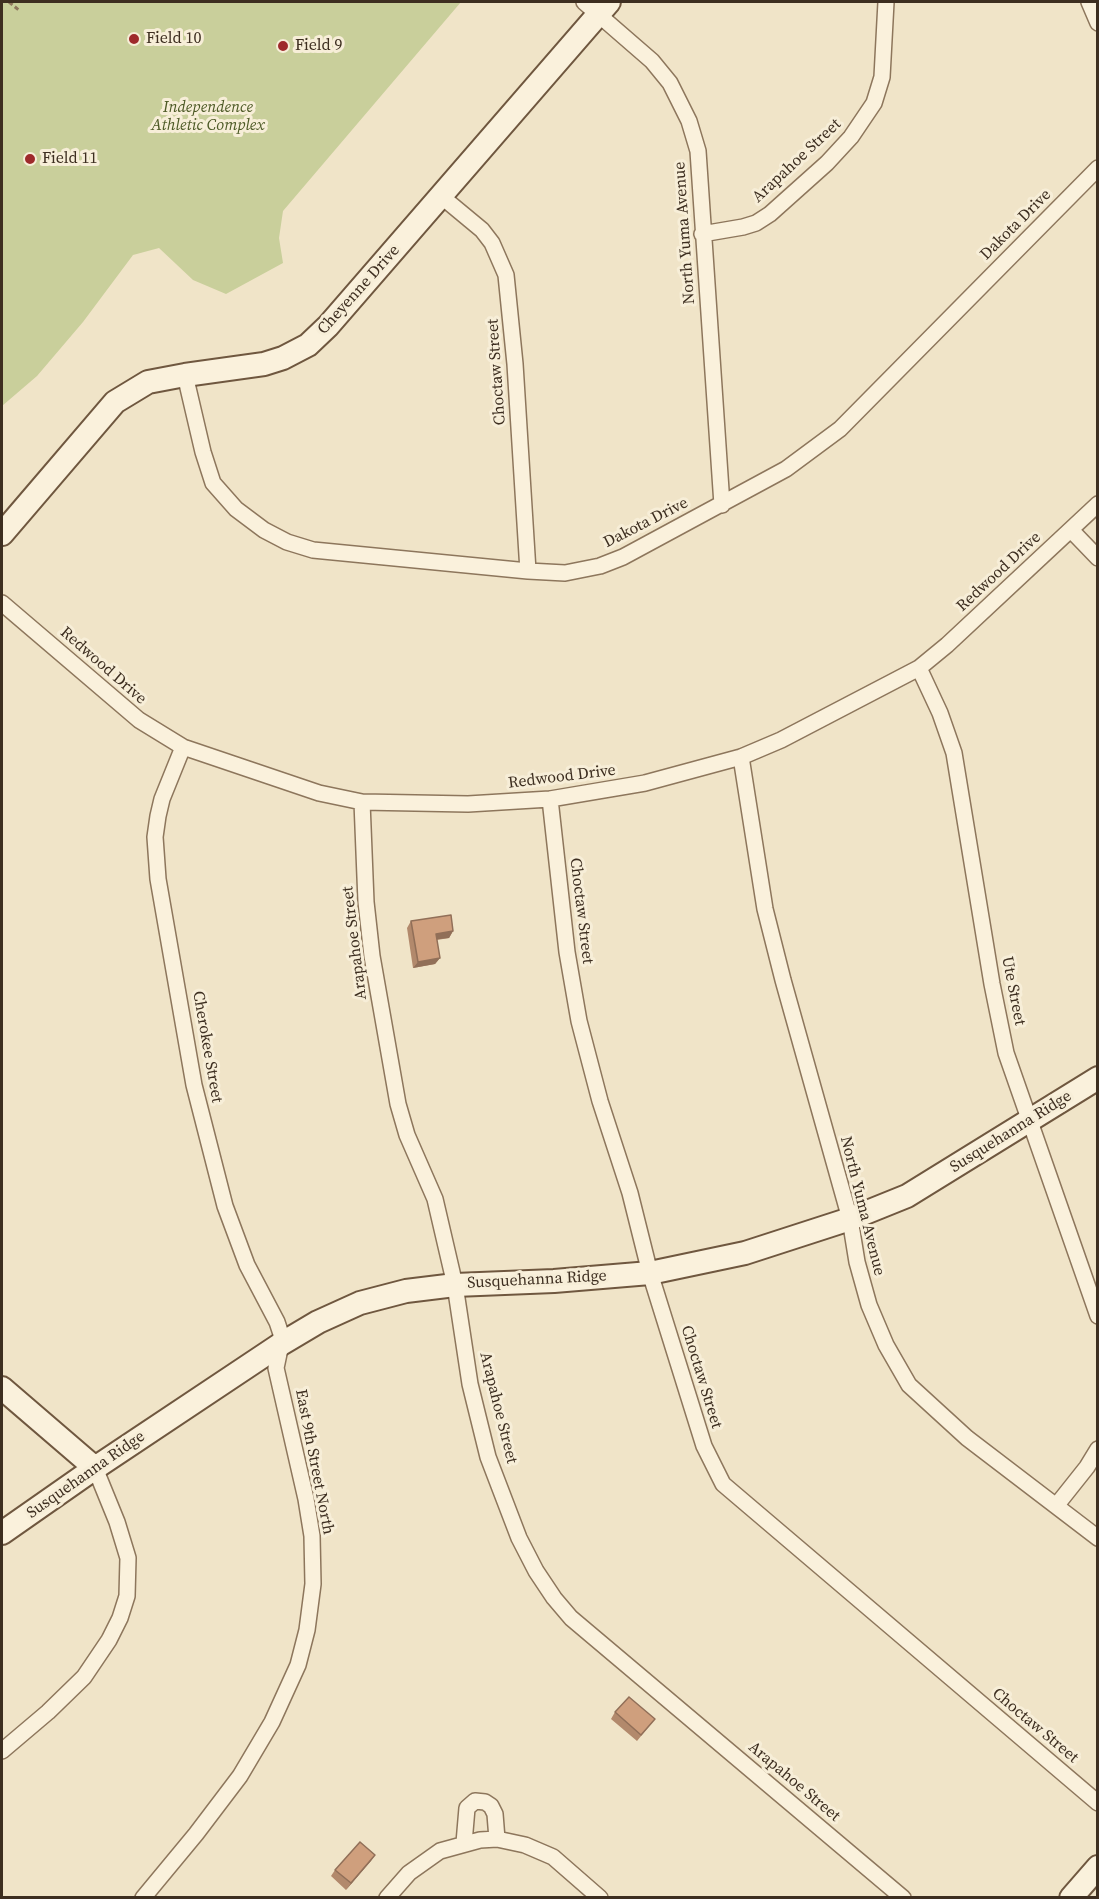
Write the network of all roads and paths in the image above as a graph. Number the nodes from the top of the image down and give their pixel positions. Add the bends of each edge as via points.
1 (9, 2) edge
2 (886, 2) edge
3 (1089, 2) edge
4 (597, 6) edge
5 (20, 11) dead end
6 (1098, 23) edge
7 (1098, 168) edge
8 (441, 196) junction
9 (702, 234) junction
10 (185, 375) junction
11 (1098, 504) edge
12 (722, 505) junction
13 (1071, 530) junction
14 (2, 534) edge
15 (1098, 558) edge
16 (528, 571) junction
17 (2, 603) edge
18 (919, 668) junction
19 (183, 747) junction
20 (741, 757) junction
21 (550, 799) junction
22 (362, 802) junction
23 (1098, 1078) edge
24 (1029, 1122) junction
25 (850, 1219) junction
26 (650, 1273) junction
27 (456, 1285) junction
28 (1098, 1316) edge
29 (281, 1344) junction
30 (2, 1388) edge
31 (1098, 1449) edge
32 (95, 1468) junction
33 (1056, 1506) junction
34 (2, 1533) edge
35 (1098, 1538) edge
36 (2, 1751) edge
37 (1098, 1803) edge
38 (497, 1839) junction
39 (464, 1843) junction
40 (1098, 1867) edge
41 (143, 1898) edge
42 (387, 1898) edge
43 (600, 1898) edge
44 (903, 1898) edge
45 (1071, 1898) edge

1 - 5 path
2 - 9 street, Arapahoe Street via 882,77 874,103 851,137 770,214 750,225
3 - 6 street
4 - 8 street, Cheyenne Drive
4 - 9 street, North Yuma Avenue via 652,61 679,98 698,152
7 - 12 street, Dakota Drive via 840,429 786,470
8 - 10 street, Cheyenne Drive via 308,345 264,364
8 - 16 street, Choctaw Street via 482,230 506,275
9 - 12 street, North Yuma Avenue
10 - 14 street, Cheyenne Drive via 148,382 115,402
10 - 16 street, Dakota Drive via 213,483 236,509 264,530 312,550
11 - 13 street, Redwood Drive
12 - 16 street, Dakota Drive via 600,566 565,573
13 - 15 street
13 - 18 street, Redwood Drive
17 - 19 street, Redwood Drive via 139,720
18 - 20 street, Redwood Drive
18 - 24 street, Ute Street via 954,753 1006,1053
19 - 22 street, Redwood Drive via 319,793
19 - 29 street, Cherokee Street via 158,816 158,879 205,1132 225,1206 247,1265 278,1322
20 - 21 street, Redwood Drive via 645,783
20 - 25 street, North Yuma Avenue via 765,909
21 - 22 street, Redwood Drive via 468,804
21 - 26 street, Choctaw Street via 579,1021
22 - 27 street, Arapahoe Street via 372,956 398,1104 435,1199
23 - 24 street, Susquehanna Ridge
24 - 25 street, Susquehanna Ridge via 907,1196
24 - 28 street, Ute Street
25 - 26 street, Susquehanna Ridge via 745,1253
25 - 33 street, North Yuma Avenue via 869,1305 909,1385 967,1438
26 - 27 street, Susquehanna Ridge
26 - 37 street, Choctaw Street via 704,1446 723,1484
27 - 29 street, Susquehanna Ridge via 406,1291 360,1303
27 - 44 street, Arapahoe Street via 470,1384 489,1457 519,1538 554,1598 571,1617
29 - 32 street, Susquehanna Ridge
29 - 41 street, East 9th Street North via 276,1368 312,1536 313,1584 307,1630 298,1665 247,1764
30 - 32 street
31 - 33 street
32 - 34 street, Susquehanna Ridge
32 - 36 street via 128,1558 127,1596 120,1618 84,1677
33 - 35 street, North Yuma Avenue
38 - 39 street
38 - 39 street via 491,1806 475,1801 467,1808
38 - 43 street via 553,1857
39 - 42 street via 423,1861
40 - 45 street

